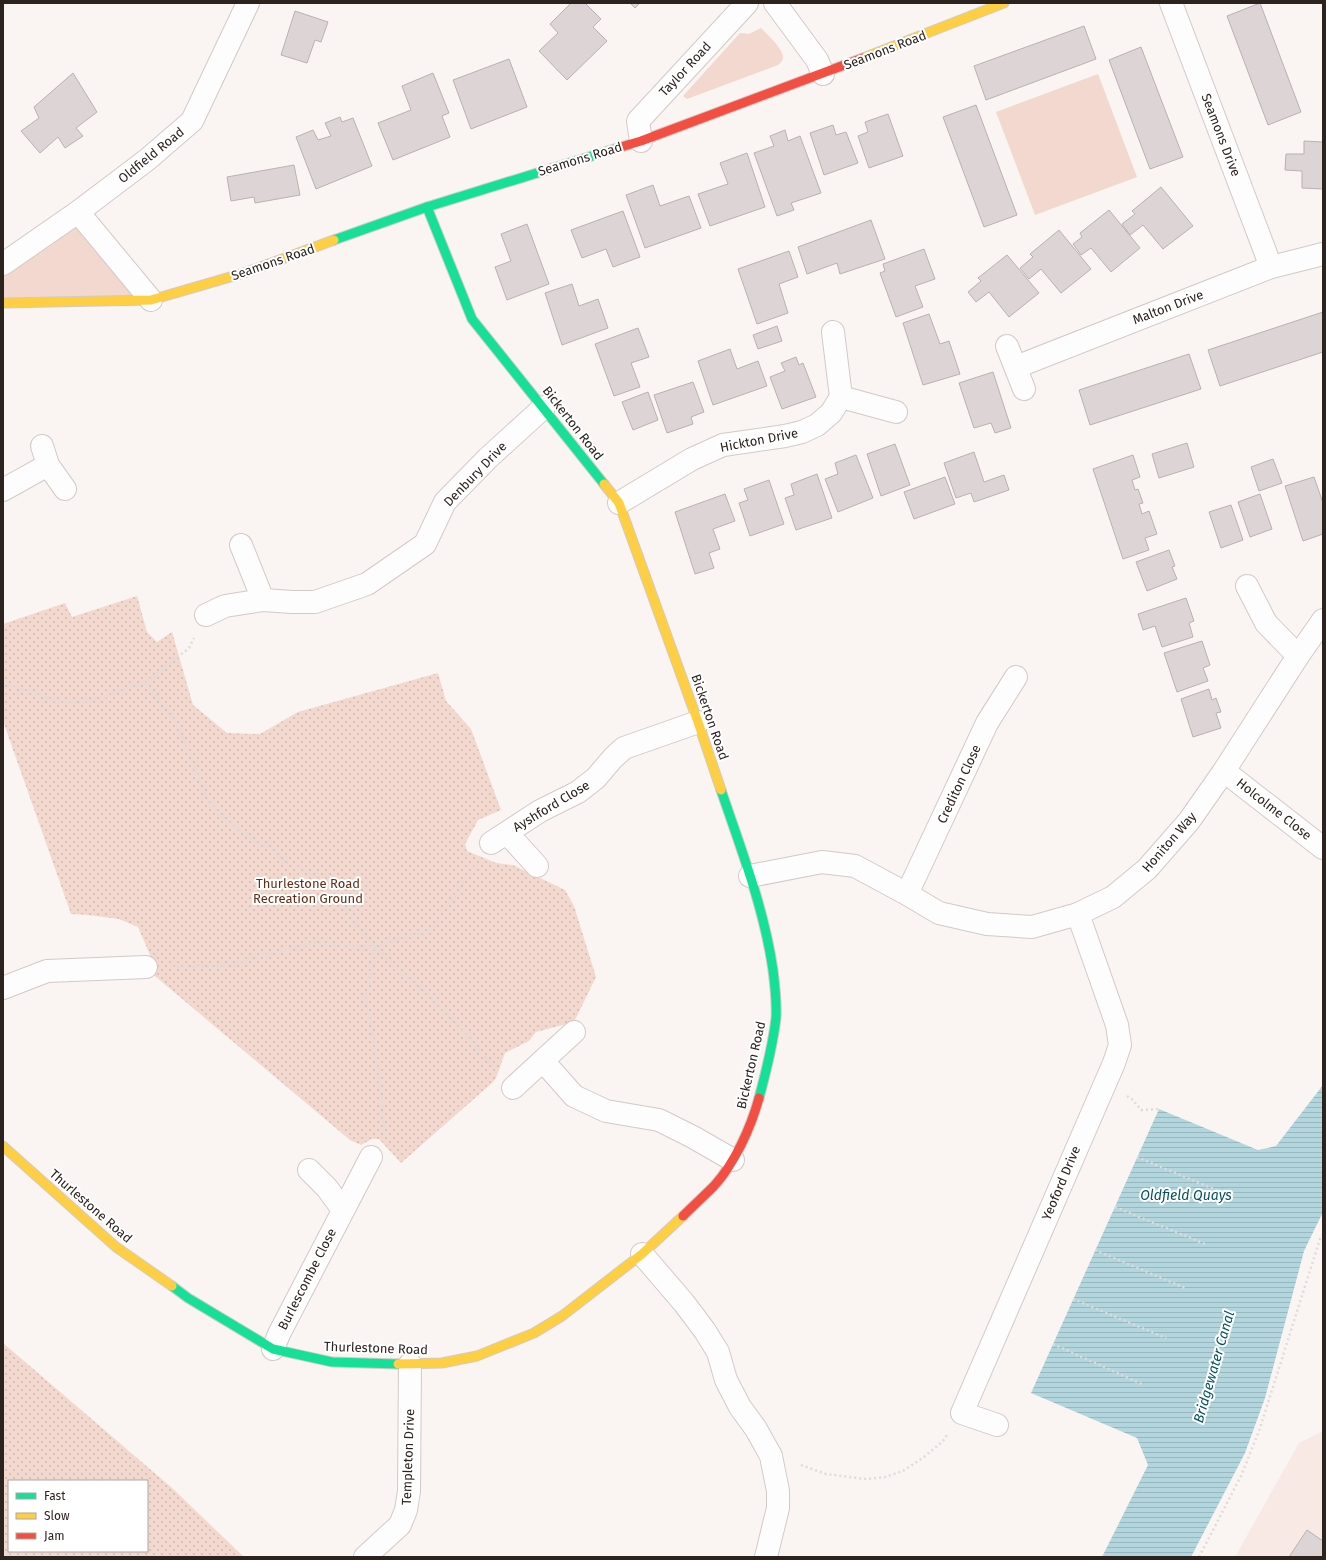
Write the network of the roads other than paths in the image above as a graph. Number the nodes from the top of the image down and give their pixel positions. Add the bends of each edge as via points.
1 (248, 3) edge
2 (746, 3) edge
3 (775, 3) edge
4 (1004, 3) edge
5 (1171, 3) edge
6 (823, 74) junction
7 (641, 140) junction
8 (427, 207) junction
9 (78, 212) junction
10 (1323, 254) edge
11 (3, 264) edge
12 (1271, 267) junction
13 (151, 300) junction
14 (3, 303) edge
15 (833, 332) dead end
16 (1007, 346) dead end
17 (1016, 367) junction
18 (1024, 389) dead end
19 (841, 397) junction
20 (544, 407) junction
21 (896, 412) dead end
22 (65, 489) dead end
23 (3, 490) edge
24 (619, 502) junction
25 (241, 545) dead end
26 (1248, 586) dead end
27 (263, 600) junction
28 (206, 615) road end
29 (1323, 620) edge
30 (1298, 656) junction
31 (1016, 677) dead end
32 (698, 722) junction
33 (1224, 771) junction
34 (1323, 848) edge
35 (537, 866) dead end
36 (750, 876) junction
37 (907, 894) junction
38 (1078, 914) junction
39 (146, 967) road end
40 (3, 988) edge
41 (574, 1032) dead end
42 (543, 1061) junction
43 (513, 1088) road end
44 (3, 1146) edge
45 (371, 1157) road end
46 (733, 1160) junction
47 (309, 1170) dead end
48 (343, 1210) junction
49 (642, 1254) junction
50 (273, 1349) junction
51 (410, 1364) junction
52 (997, 1425) dead end
53 (365, 1557) edge
54 (766, 1557) edge

1 - 9 street, Oldfield Road via 192,121 148,160
2 - 7 street, Taylor Road via 638,120
3 - 6 street via 817,60
4 - 6 street, Seamons Road
5 - 12 street, Seamons Drive
6 - 7 street, Seamons Road
7 - 8 street, Seamons Road
8 - 13 street, Seamons Road via 244,273
8 - 20 street, Bickerton Road via 472,319
9 - 11 street, Oldfield Road
9 - 13 street
10 - 12 street, Malton Drive
12 - 17 street, Malton Drive
13 - 14 street, Seamons Road
15 - 19 street
16 - 17 street
17 - 18 street
19 - 21 street
19 - 24 street, Hickton Drive via 831,413 817,425 785,436 723,445 692,459
20 - 24 street, Bickerton Road
20 - 27 street, Denbury Drive via 445,502 425,544 367,584 315,602
22 - 23 street via 45,455
24 - 32 street, Bickerton Road
25 - 27 street
26 - 30 street via 1266,623
27 - 28 street, Denbury Drive via 225,606
29 - 30 street, Honiton Way
30 - 33 street, Honiton Way
31 - 37 street, Crediton Close via 987,723
32 - 35 street, Ayshford Close via 624,748 596,778 578,792 540,811 499,838
32 - 36 street, Bickerton Road
33 - 34 street, Holcolme Close
33 - 38 street, Honiton Way via 1189,820 1147,869 1113,897
36 - 37 street, Honiton Way via 822,862 855,866
36 - 46 street, Bickerton Road via 768,938 776,994 776,1017 754,1115
37 - 38 street, Honiton Way via 939,913 987,924 1032,927
38 - 52 street, Yeoford Drive via 1117,1025 1120,1046 962,1413
39 - 40 street via 47,971
41 - 42 street
42 - 43 street
42 - 46 street via 574,1096 606,1111 659,1120
44 - 50 street, Thurlestone Road via 116,1246 188,1298
45 - 48 street, Burlescombe Close
46 - 49 street, Bickerton Road via 715,1186
47 - 48 street via 328,1188
48 - 50 street, Burlescombe Close via 278,1334
49 - 51 street, Thurlestone Road via 562,1316 534,1333 477,1356 442,1363
49 - 54 street via 706,1331 718,1352 726,1380 740,1407 771,1456 778,1491 778,1508
50 - 51 street, Thurlestone Road via 332,1362
51 - 53 street, Templeton Drive via 409,1491 406,1510 400,1525

